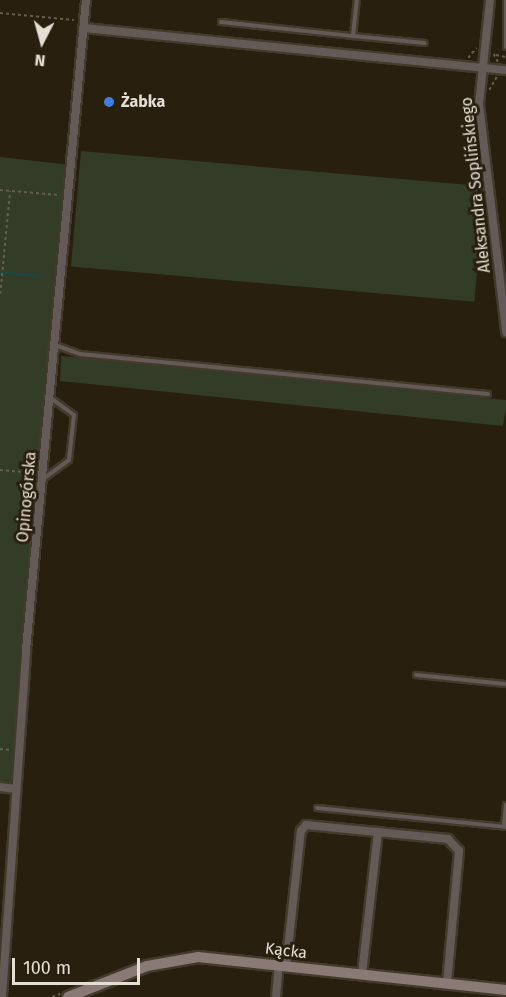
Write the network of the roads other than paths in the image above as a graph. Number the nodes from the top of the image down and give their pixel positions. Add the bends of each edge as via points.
1 (86, 0) edge
2 (357, 0) edge
3 (490, 0) edge
4 (506, 0) edge
5 (221, 22) dead end
6 (84, 25) junction
7 (354, 36) junction
8 (425, 43) dead end
9 (506, 47) edge
10 (480, 68) junction
11 (502, 70) edge
12 (506, 332) edge
13 (54, 345) junction
14 (488, 394) dead end
15 (49, 397) junction
16 (42, 477) junction
17 (416, 675) dead end
18 (506, 684) edge
19 (0, 787) edge
20 (16, 789) junction
21 (506, 805) edge
22 (317, 808) dead end
23 (505, 827) edge
24 (378, 832) junction
25 (2, 943) edge
26 (282, 965) junction
27 (362, 974) junction
28 (447, 983) junction
29 (506, 990) edge
30 (2, 997) edge
31 (68, 997) edge
32 (276, 997) edge

1 - 6 street, Opinogórska
2 - 7 lane
3 - 10 street, Aleksandra Soplińskiego via 479,53
4 - 9 lane
5 - 7 lane
6 - 10 street
6 - 13 street, Opinogórska
7 - 8 lane
10 - 11 street
10 - 12 street, Aleksandra Soplińskiego via 480,104
13 - 14 lane via 80,354
13 - 15 street, Opinogórska
15 - 16 street, Opinogórska
15 - 16 lane via 74,414 69,460
16 - 20 street, Opinogórska
17 - 18 lane
19 - 20 street
20 - 25 street, Opinogórska
21 - 23 lane
22 - 23 lane
24 - 26 street via 306,825 300,831
24 - 27 street
24 - 28 street via 448,839 459,851
25 - 30 street, Opinogórska
26 - 27 street, Kącka
26 - 31 street, Kącka via 198,957 172,960
26 - 32 street
27 - 28 street, Kącka
28 - 29 street, Kącka

